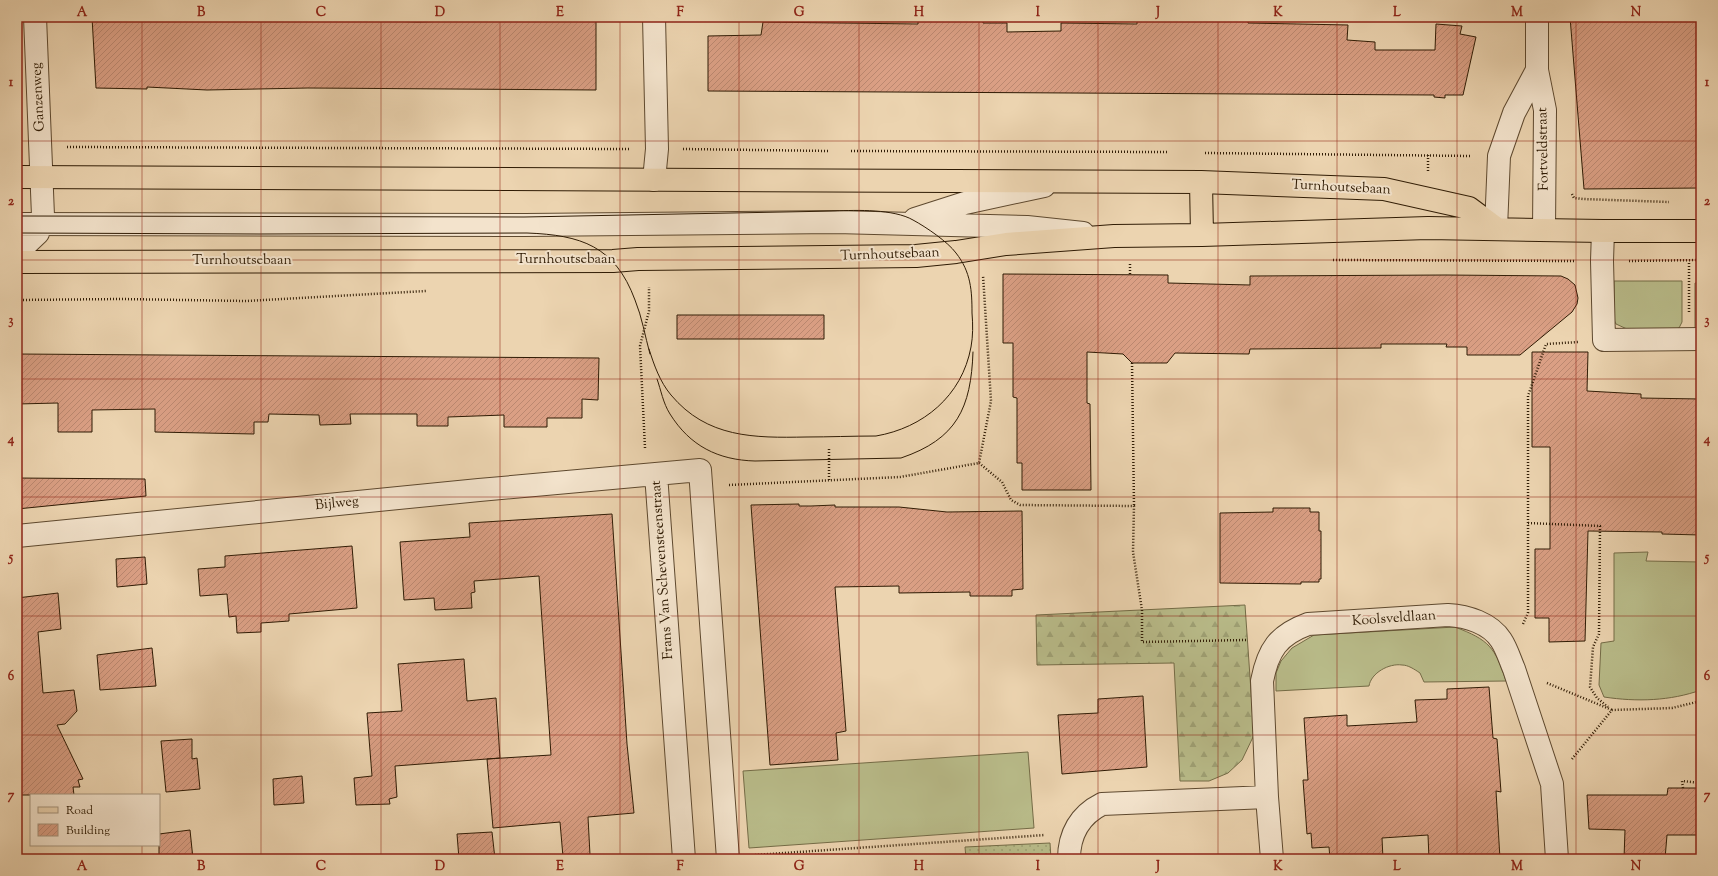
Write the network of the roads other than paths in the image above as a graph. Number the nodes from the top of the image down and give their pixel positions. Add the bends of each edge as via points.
1 (35, 17) edge
2 (654, 17) edge
3 (1537, 17) edge
4 (1537, 70) junction
5 (17, 177) edge
6 (42, 177) junction
7 (654, 180) junction
8 (1064, 182) junction
9 (1201, 182) junction
10 (17, 224) edge
11 (41, 224) junction
12 (900, 224) junction
13 (1496, 228) junction
14 (1544, 229) junction
15 (1603, 231) junction
16 (1701, 231) edge
17 (1202, 235) junction
18 (1114, 236) junction
19 (17, 253) edge
20 (17, 262) edge
21 (1695, 339) edge
22 (656, 474) junction
23 (17, 536) edge
24 (1267, 797) junction
25 (728, 858) edge
26 (684, 859) edge
27 (1068, 859) edge
28 (1272, 859) edge
29 (1557, 859) edge

1 - 6 street, Ganzenweg
2 - 7 street via 657,149
3 - 4 street, Fortveldstraat
4 - 13 street, Fortveldstraat via 1514,113 1499,156
4 - 14 street, Fortveldstraat via 1545,110
5 - 6 main road, Turnhoutsebaan
6 - 7 main road, Turnhoutsebaan
6 - 11 street
7 - 8 main road, Turnhoutsebaan
8 - 9 main road, Turnhoutsebaan
8 - 12 street, Turnhoutsebaan via 966,203
9 - 13 main road, Turnhoutsebaan via 1384,189 1470,208
9 - 17 main road
10 - 11 street, Turnhoutsebaan
11 - 12 street, Turnhoutsebaan
11 - 19 street via 38,233
12 - 18 street, Turnhoutsebaan via 1027,227
13 - 14 main road, Turnhoutsebaan
13 - 17 main road, Turnhoutsebaan
14 - 15 main road, Turnhoutsebaan
15 - 16 main road, Turnhoutsebaan
15 - 21 street via 1604,340
17 - 18 main road, Turnhoutsebaan
18 - 20 main road, Turnhoutsebaan via 1006,244 916,256 613,261
22 - 23 street, Bijlweg
22 - 25 street, Frans Van Schevensteenstraat via 700,470
22 - 26 street, Frans Van Schevensteenstraat
24 - 27 street via 1102,804 1090,810 1080,821 1069,846
24 - 28 street, Koolsveldlaan
24 - 29 street, Koolsveldlaan via 1262,681 1268,660 1280,640 1292,630 1308,624 1463,616 1476,621 1501,639 1514,669 1552,784

